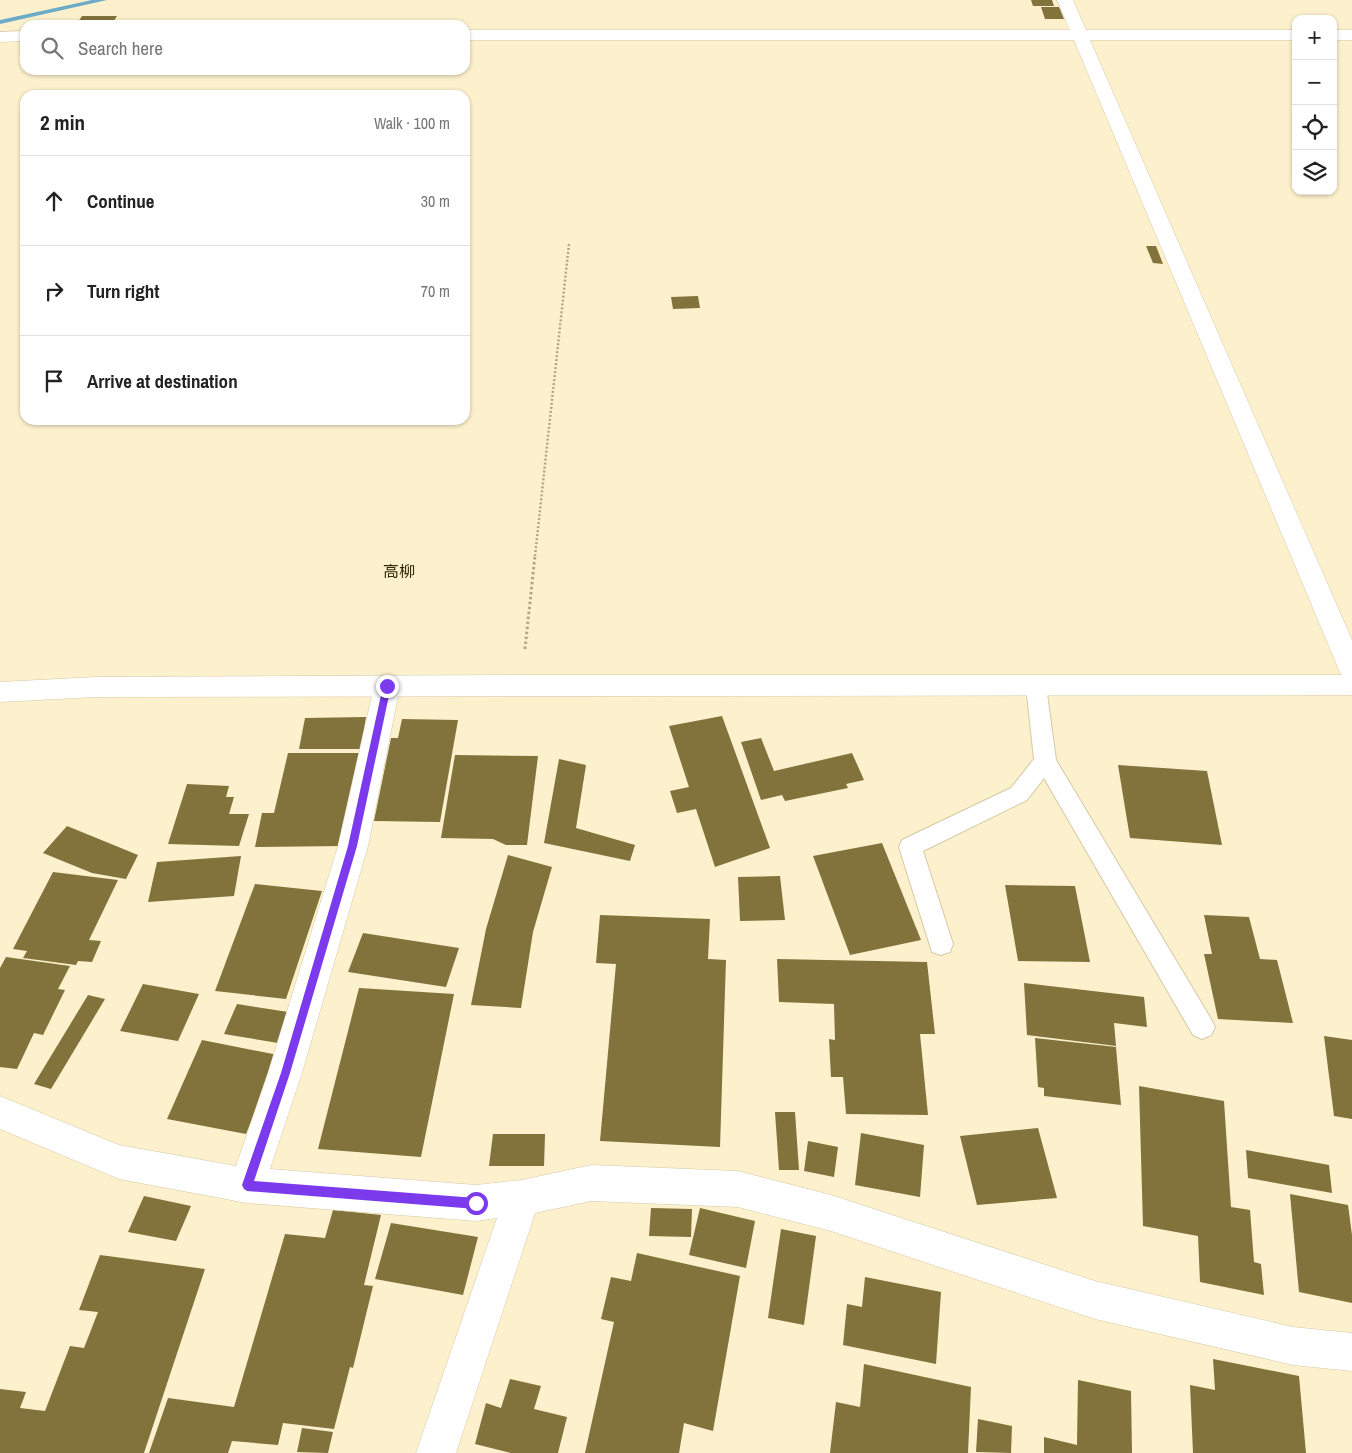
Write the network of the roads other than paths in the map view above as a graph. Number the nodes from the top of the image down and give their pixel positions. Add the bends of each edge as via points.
1 (1066, 0) edge
2 (470, 35) edge
3 (1080, 35) junction
4 (1292, 35) edge
5 (1337, 35) edge
6 (1352, 35) edge
7 (20, 36) edge
8 (0, 37) edge
9 (1352, 670) edge
10 (1352, 685) edge
11 (387, 686) junction
12 (1036, 686) junction
13 (0, 692) edge
14 (1045, 761) junction
15 (941, 944) dead end
16 (1202, 1027) dead end
17 (0, 1112) edge
18 (247, 1185) junction
19 (522, 1198) junction
20 (1352, 1352) edge
21 (436, 1453) edge

1 - 3 street
2 - 3 street
3 - 4 street
3 - 9 street
5 - 6 street
7 - 8 street
10 - 12 street
11 - 12 street
11 - 13 street via 96,687
11 - 18 street via 353,846 286,1073
12 - 14 lane
14 - 15 lane via 1020,794 910,847
14 - 16 lane
17 - 18 street via 119,1162
18 - 19 street via 476,1203
19 - 20 street via 591,1184 738,1188 831,1213 1095,1300 1292,1346
19 - 21 street

